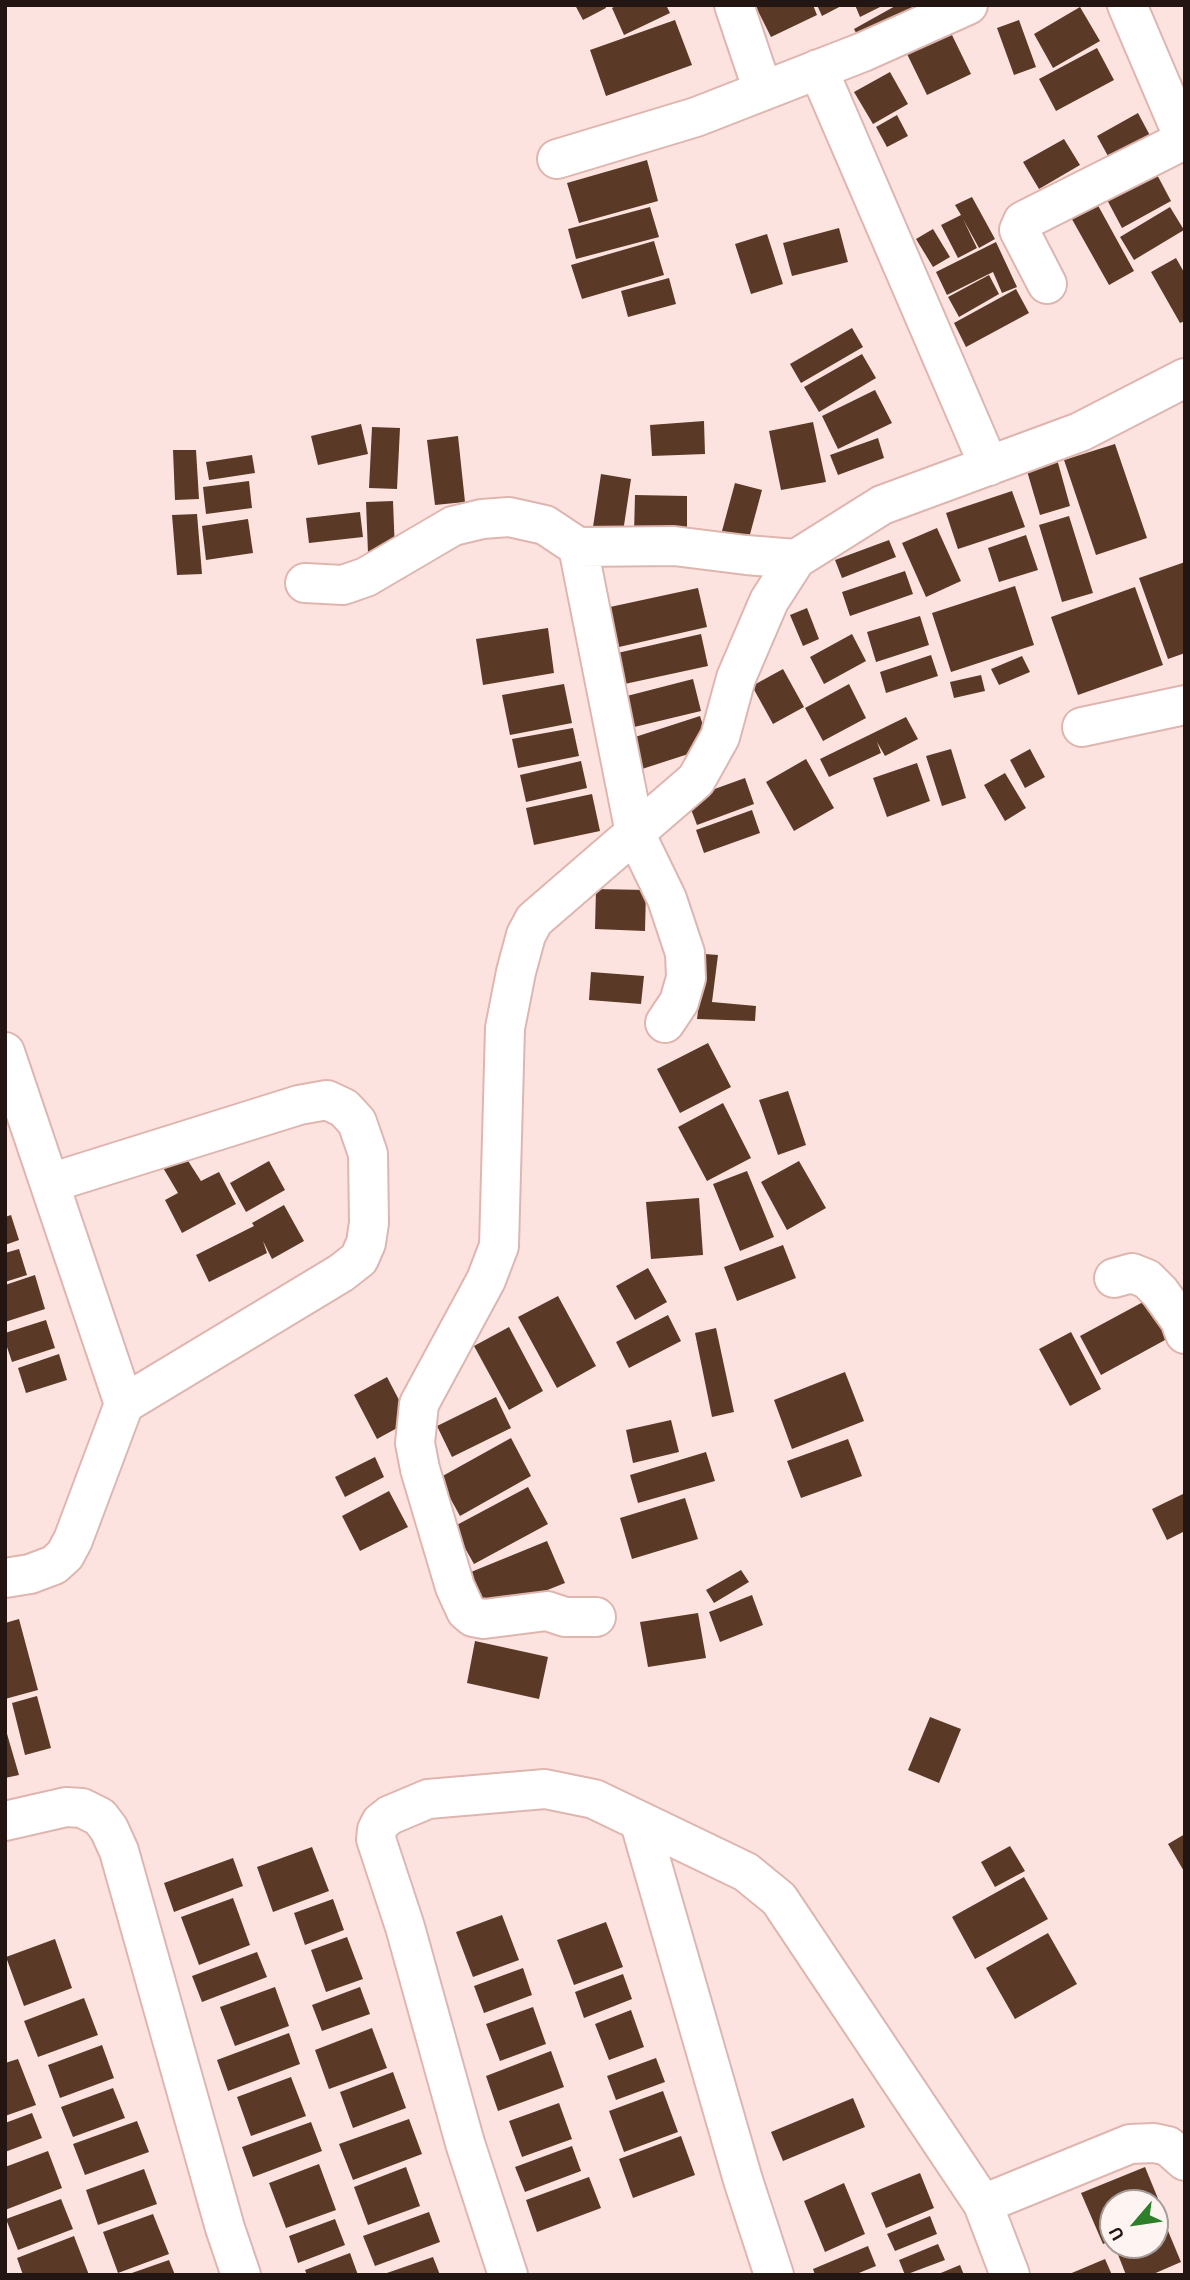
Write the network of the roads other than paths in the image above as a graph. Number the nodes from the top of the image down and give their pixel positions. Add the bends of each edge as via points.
1 (734, 5) edge
2 (968, 5) edge
3 (1126, 5) edge
4 (818, 69) junction
5 (763, 91) junction
6 (1184, 140) edge
7 (557, 159) dead end
8 (1047, 284) dead end
9 (1185, 378) edge
10 (989, 466) junction
11 (578, 547) junction
12 (796, 559) junction
13 (305, 583) dead end
14 (1185, 705) edge
15 (1082, 727) dead end
16 (635, 833) junction
17 (665, 1023) dead end
18 (5, 1052) edge
19 (50, 1183) junction
20 (1114, 1278) dead end
21 (1185, 1334) edge
22 (124, 1404) junction
23 (5, 1578) edge
24 (596, 1617) dead end
25 (5, 1821) edge
26 (640, 1823) junction
27 (1185, 2161) edge
28 (984, 2204) junction
29 (241, 2275) edge
30 (508, 2275) edge
31 (774, 2275) edge
32 (1010, 2275) edge

1 - 5 street
2 - 4 street
3 - 6 street
4 - 5 street
4 - 10 street
5 - 7 street via 696,117
6 - 8 street via 1023,221 1019,230
9 - 10 street via 1080,432
10 - 12 street via 882,505
11 - 12 street via 674,546
11 - 13 street via 545,525 509,517 482,519 453,526 366,577 343,584
11 - 16 street
12 - 16 street via 769,601 736,678 709,759 696,780
14 - 15 street
16 - 17 street via 667,899 685,953 686,978 679,1002
16 - 24 street via 534,920 526,935 505,1028 499,1246 486,1280 419,1404 415,1443 419,1469 466,1611 484,1619 547,1611 565,1617
18 - 19 street
19 - 22 street
19 - 22 street via 327,1100 344,1108 357,1122 368,1154 369,1223 359,1259
20 - 21 street via 1132,1273 1147,1279
22 - 23 street via 65,1555 42,1570
25 - 29 street via 66,1807 82,1808 100,1817 109,1829
26 - 28 street via 746,1872 779,1899
26 - 30 street via 594,1799 545,1789 428,1799 390,1815 377,1830 465,2143
26 - 31 street
27 - 28 street via 1168,2146 1130,2144
28 - 32 street

